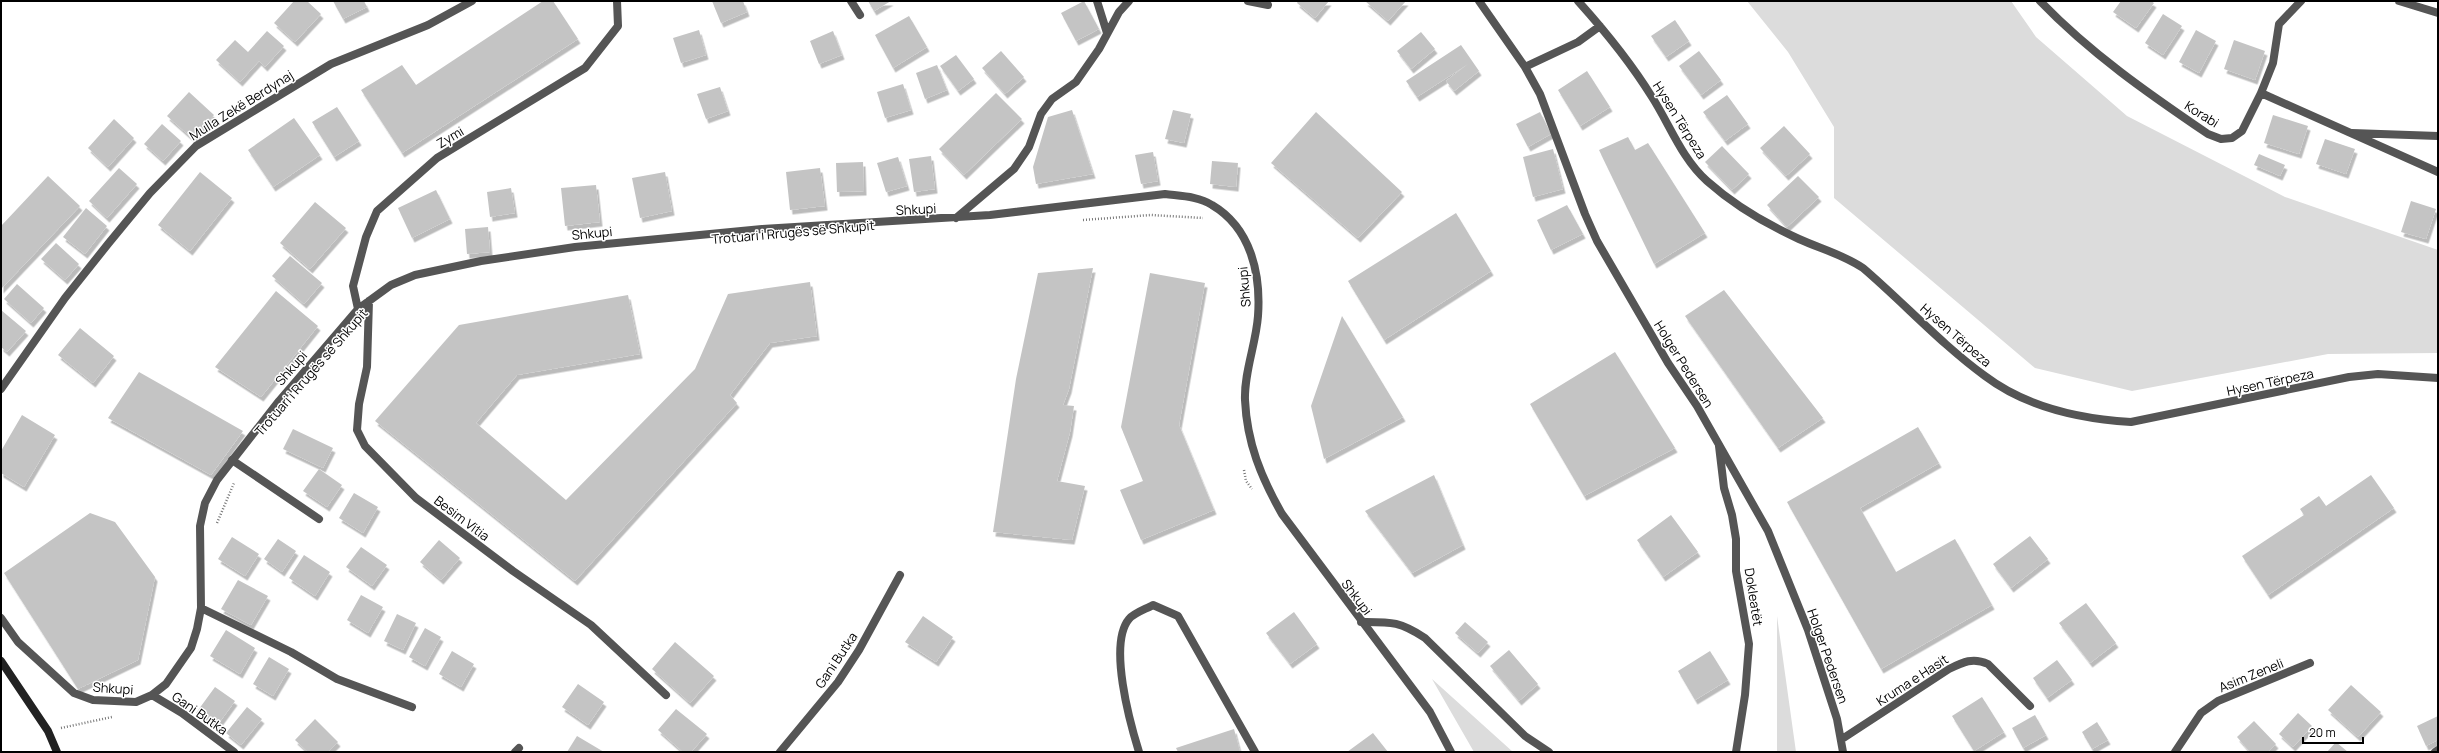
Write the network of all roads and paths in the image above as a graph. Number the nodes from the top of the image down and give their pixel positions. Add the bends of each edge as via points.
1 (472, 1) edge
2 (617, 1) edge
3 (851, 1) edge
4 (1097, 1) edge
5 (1129, 1) edge
6 (1248, 1) edge
7 (1479, 1) edge
8 (1578, 1) edge
9 (2040, 1) edge
10 (2301, 1) edge
11 (2399, 1) edge
12 (1268, 5) dead end
13 (2438, 13) edge
14 (860, 15) dead end
15 (1600, 26) junction
16 (1107, 33) junction
17 (1525, 67) junction
18 (2261, 93) junction
19 (2347, 132) junction
20 (2438, 136) edge
21 (2438, 172) edge
22 (956, 218) junction
23 (1211, 218) dead end
24 (1082, 220) dead end
25 (369, 301) junction
26 (358, 309) junction
27 (2438, 378) edge
28 (1, 389) edge
29 (1719, 446) junction
30 (232, 460) junction
31 (242, 466) junction
32 (1243, 466) dead end
33 (1256, 494) dead end
34 (320, 519) dead end
35 (216, 525) dead end
36 (900, 575) dead end
37 (201, 608) junction
38 (1, 618) edge
39 (1361, 622) junction
40 (1, 661) edge
41 (2310, 663) dead end
42 (152, 695) junction
43 (666, 695) dead end
44 (2030, 706) dead end
45 (412, 707) dead end
46 (117, 716) dead end
47 (48, 731) junction
48 (1842, 739) junction
49 (2438, 750) edge
50 (57, 752) edge
51 (234, 752) edge
52 (780, 752) edge
53 (1139, 752) edge
54 (1255, 752) edge
55 (1451, 752) edge
56 (1549, 752) edge
57 (1736, 752) edge
58 (1843, 752) edge
59 (2176, 752) edge
60 (2434, 752) edge

1 - 28 street, Mulla Zekë Berdynaj via 428,25 331,64 196,146 150,193 108,244 65,298
2 - 26 street, Zymi via 618,26 585,68 438,158 377,211 366,237 353,286
3 - 14 street
4 - 16 street
5 - 16 street via 1119,12
6 - 12 street
7 - 17 street, Holger Pedersen
8 - 15 street, Hysen Tërpeza
9 - 18 street, Korabi via 2081,40 2126,77 2208,134 2220,139 2232,138 2242,131
10 - 18 street, Korabi via 2279,24 2273,63
11 - 13 street
15 - 17 street via 1578,42
15 - 27 street, Hysen Tërpeza via 1653,97 1686,157 1706,180 1760,218 1800,240 1845,256 1863,268 1986,377 2039,404 2100,420 2131,422 2348,377 2378,374
16 - 22 street via 1076,82 1052,99 1042,114 1029,147 1014,169
17 - 29 street, Holger Pedersen via 1553,125 1597,242
18 - 19 street
19 - 20 street
19 - 21 street
22 - 25 street, Shkupi via 762,229 575,247 442,268 415,275 391,286
22 - 39 street, Shkupi via 1165,194 1190,196 1211,204 1229,218 1243,235 1254,260 1258,288 1258,317 1245,398 1252,452 1264,482 1282,514
23 - 24 path via 1150,215
25 - 26 street, Shkupi
25 - 43 street, Besim Vitia via 367,366 359,404 357,430 365,446 416,498 513,571 591,625
26 - 30 street, Shkupi
29 - 48 street, Holger Pedersen via 1754,506 1785,570 1808,630
29 - 57 street, Dokleatët via 1724,488 1734,527 1736,571 1749,644 1745,695
30 - 31 street
30 - 37 street, Shkupi via 205,503 200,526
31 - 34 street
31 - 35 path
32 - 33 path via 1246,481
36 - 52 street, Gani Butka via 842,676
37 - 42 street, Shkupi via 191,648 170,679
37 - 45 street via 291,652 337,679
38 - 42 street, Shkupi via 18,642 74,693 93,700 136,702
39 - 55 street, Shkupi via 1430,712
39 - 56 street via 1388,622 1406,626 1425,638 1525,736
40 - 47 main road
41 - 59 street, Asim Zeneli via 2218,701 2201,714
42 - 51 street, Gani Butka via 182,713
44 - 48 street, Kruma e Hasit via 1988,664 1981,660 1966,661 1942,673
46 - 47 path
47 - 50 main road
48 - 58 street, Holger Pedersen
49 - 60 street
53 - 54 street via 1127,713 1120,641 1129,619 1153,605 1178,616

